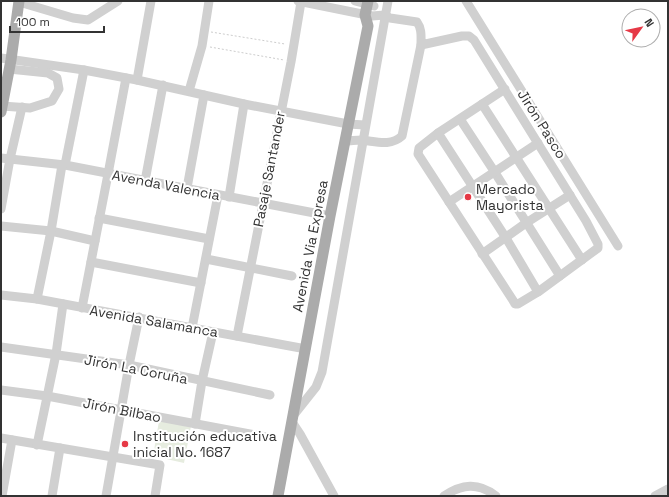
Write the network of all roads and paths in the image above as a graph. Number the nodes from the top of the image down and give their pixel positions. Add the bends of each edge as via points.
1 (19, 1) edge
2 (118, 1) edge
3 (151, 1) edge
4 (209, 1) edge
5 (298, 1) edge
6 (356, 1) edge
7 (388, 1) edge
8 (466, 1) edge
9 (301, 2) edge
10 (370, 10) edge
11 (385, 15) junction
12 (205, 31) junction
13 (420, 45) junction
14 (202, 46) junction
15 (294, 46) junction
16 (7, 62) edge
17 (291, 62) junction
18 (63, 67) junction
19 (84, 70) junction
20 (58, 78) junction
21 (126, 78) junction
22 (137, 80) junction
23 (162, 85) junction
24 (505, 89) junction
25 (189, 91) junction
26 (204, 95) junction
27 (244, 104) junction
28 (482, 104) junction
29 (22, 108) junction
30 (2, 109) edge
31 (281, 111) junction
32 (460, 119) junction
33 (348, 124) junction
34 (365, 125) junction
35 (438, 133) junction
36 (362, 140) junction
37 (345, 141) junction
38 (538, 143) junction
39 (516, 157) junction
40 (5, 159) edge
41 (64, 165) junction
42 (494, 171) junction
43 (109, 174) junction
44 (146, 181) junction
45 (473, 186) junction
46 (187, 188) junction
47 (218, 195) junction
48 (570, 195) junction
49 (229, 197) junction
50 (264, 202) junction
51 (449, 202) junction
52 (549, 209) junction
53 (1, 210) edge
54 (330, 216) junction
55 (99, 218) junction
56 (526, 223) junction
57 (1, 226) edge
58 (51, 231) junction
59 (209, 238) junction
60 (506, 238) junction
61 (95, 241) junction
62 (618, 246) dead end
63 (482, 254) junction
64 (206, 259) junction
65 (582, 260) junction
66 (91, 262) junction
67 (249, 268) junction
68 (292, 276) dead end
69 (560, 276) junction
70 (201, 283) junction
71 (538, 292) junction
72 (1, 295) edge
73 (37, 299) junction
74 (63, 304) junction
75 (82, 308) junction
76 (139, 317) junction
77 (192, 328) junction
78 (213, 332) junction
79 (237, 336) junction
80 (1, 347) edge
81 (306, 348) junction
82 (56, 354) junction
83 (129, 365) junction
84 (202, 381) junction
85 (1, 390) edge
86 (270, 395) dead end
87 (47, 396) junction
88 (121, 409) junction
89 (292, 419) junction
90 (195, 424) junction
91 (266, 437) dead end
92 (1, 438) edge
93 (12, 440) junction
94 (38, 445) junction
95 (60, 448) junction
96 (114, 457) junction
97 (668, 489) edge
98 (2, 496) edge
99 (52, 496) edge
100 (106, 496) edge
101 (154, 496) edge
102 (278, 496) edge
103 (334, 496) edge
104 (444, 496) edge
105 (496, 496) edge
106 (655, 496) edge

1 - 2 street via 73,18 88,20
1 - 16 main road
3 - 22 street
4 - 12 street
5 - 9 street
6 - 10 street
7 - 11 street
8 - 62 street, Jirón Pasco
9 - 10 street
9 - 15 street, Pasaje Santander
10 - 11 street
10 - 33 main road, Avenida Via Expresa
11 - 13 street via 417,22 420,26
11 - 34 street
12 - 14 street
12 - 15 path
13 - 24 street via 469,36
13 - 36 street via 402,136 389,143
14 - 17 path
14 - 25 street
15 - 17 street, Pasaje Santander
16 - 18 street
16 - 20 street
16 - 30 main road
17 - 31 street, Pasaje Santander
18 - 19 street
18 - 20 street
19 - 21 street
19 - 41 street
20 - 29 street via 59,89 52,102
21 - 22 street
21 - 43 street
22 - 23 street
23 - 25 street
23 - 44 street
24 - 28 street
24 - 38 street
25 - 26 street
26 - 27 street
26 - 46 street
27 - 31 street
27 - 49 street
28 - 32 street
28 - 39 street
29 - 30 street
29 - 40 street
31 - 33 street
31 - 50 street, Pasaje Santander
32 - 35 street
32 - 42 street
33 - 34 street
33 - 37 main road, Avenida Via Expresa
34 - 36 street
35 - 45 street
35 - 51 street via 419,148 418,154
36 - 37 street
36 - 89 street via 322,372 316,387
37 - 54 main road, Avenida Via Expresa
38 - 39 street
38 - 48 street
39 - 42 street
39 - 52 street
40 - 41 street, Avenda Valencia
40 - 53 street
41 - 43 street, Avenda Valencia
41 - 58 street
42 - 45 street
42 - 56 street
43 - 44 street, Avenda Valencia
43 - 55 street
44 - 46 street, Avenda Valencia
45 - 51 street
45 - 60 street
46 - 47 street, Avenda Valencia
47 - 49 street, Avenda Valencia
47 - 59 street
48 - 52 street
48 - 65 street via 598,244 598,248
49 - 50 street, Avenda Valencia
50 - 54 street, Avenda Valencia
50 - 67 street, Pasaje Santander
51 - 63 street
52 - 56 street
52 - 65 street
54 - 81 main road, Avenida Via Expresa
55 - 59 street
55 - 61 street
56 - 60 street
56 - 69 street
57 - 58 street
58 - 61 street
58 - 73 street
59 - 64 street
60 - 63 street
60 - 71 street
61 - 66 street
63 - 71 street via 515,304
64 - 67 street
64 - 70 street
65 - 69 street
66 - 70 street
66 - 75 street
67 - 68 street
67 - 79 street, Pasaje Santander
69 - 71 street
70 - 77 street
72 - 73 street, Avenida Salamanca
73 - 74 street, Avenida Salamanca
74 - 75 street, Avenida Salamanca
74 - 82 street
75 - 76 street, Avenida Salamanca
76 - 77 street, Avenida Salamanca
76 - 83 street
77 - 78 street, Avenida Salamanca
78 - 79 street, Avenida Salamanca
78 - 84 street
79 - 81 street, Avenida Salamanca
80 - 82 street, Jirón La Coruña
81 - 89 main road, Avenida Via Expresa
82 - 83 street, Jirón La Coruña
82 - 87 street
83 - 84 street, Jirón La Coruña
83 - 88 street
84 - 86 street, Jirón La Coruña
84 - 90 street
85 - 87 street, Jirón Bilbao
87 - 88 street, Jirón Bilbao
87 - 94 street
88 - 90 street, Jirón Bilbao
88 - 96 street
89 - 102 main road, Avenida Via Expresa
89 - 103 street
90 - 91 street, Jirón Bilbao
92 - 93 street
93 - 94 street
93 - 98 street
94 - 95 street
95 - 96 street
95 - 99 street
96 - 100 street
96 - 101 street via 160,465
97 - 106 street
104 - 105 street via 467,486 486,489

